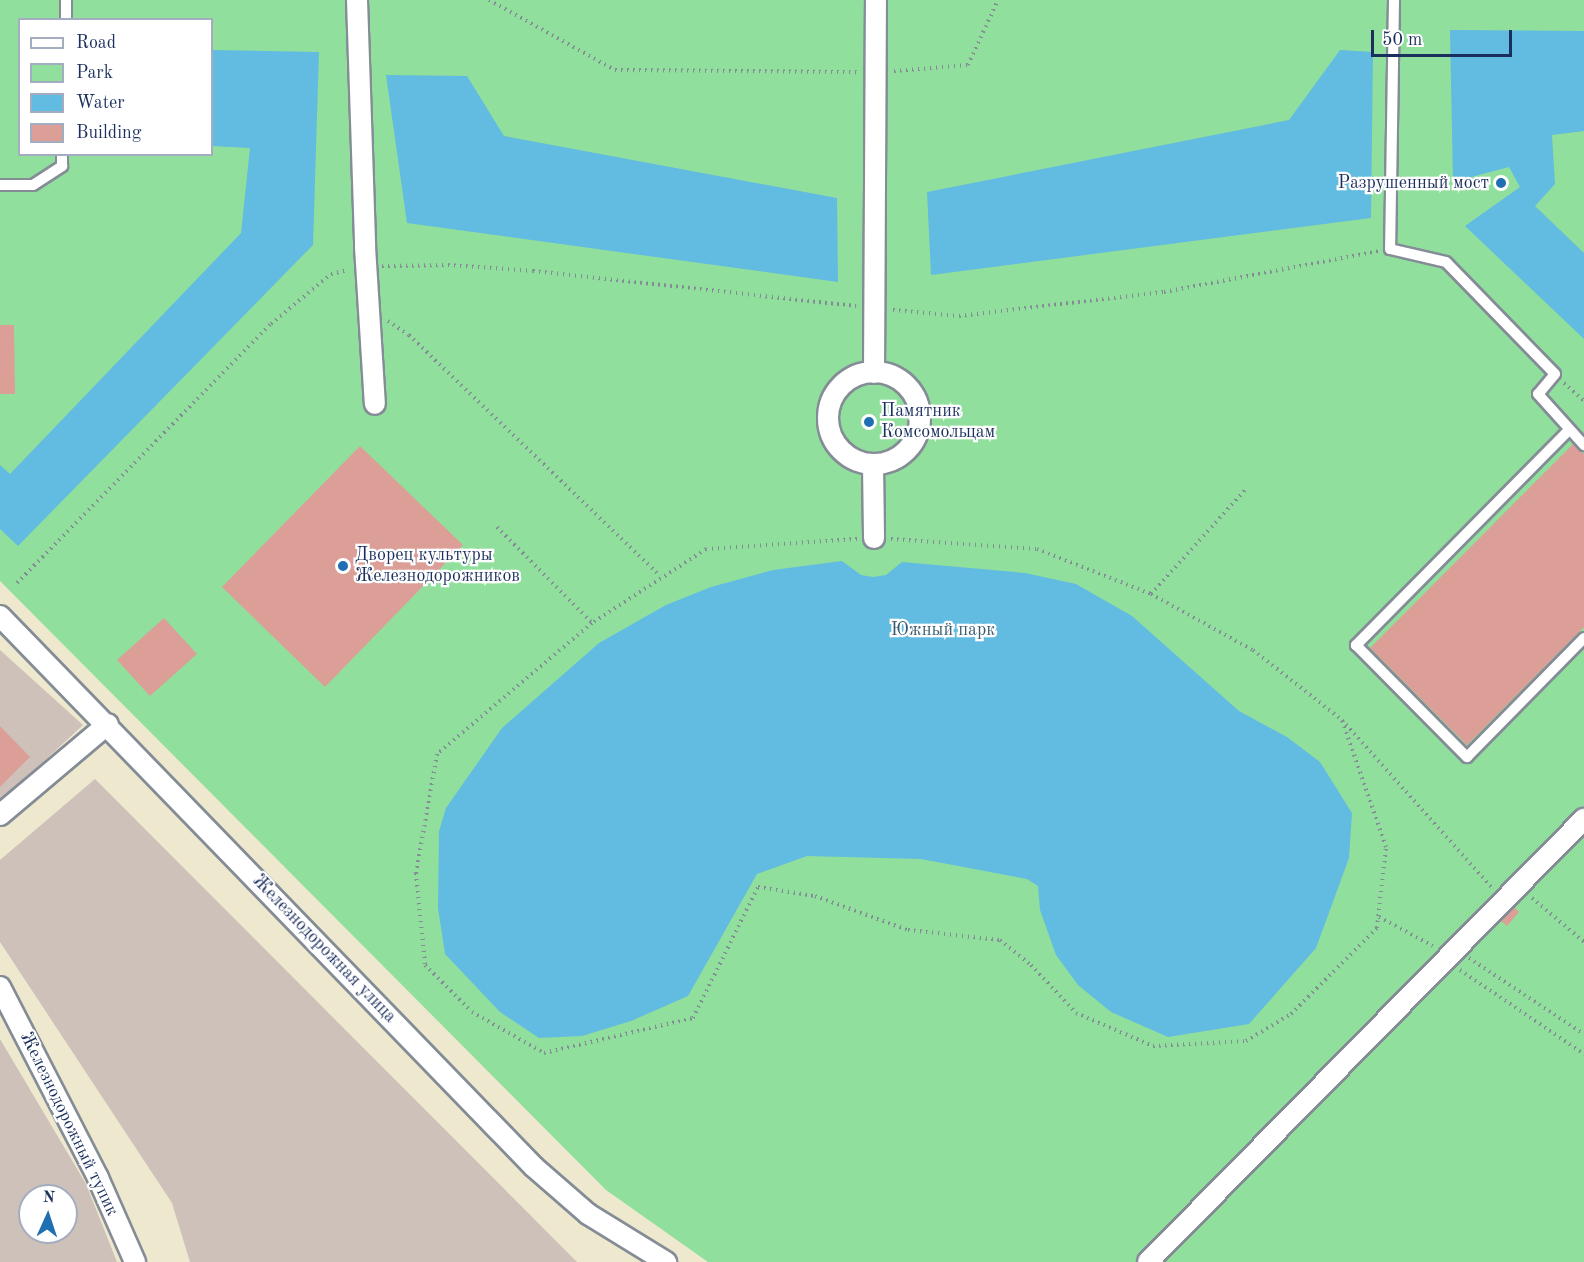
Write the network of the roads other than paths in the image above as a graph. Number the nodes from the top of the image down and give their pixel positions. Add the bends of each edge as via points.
1 (66, 0) edge
2 (357, 0) edge
3 (876, 0) edge
4 (1394, 0) edge
5 (66, 18) edge
6 (62, 156) edge
7 (0, 185) edge
8 (874, 373) junction
9 (375, 404) dead end
10 (1569, 430) junction
11 (1584, 445) edge
12 (873, 464) junction
13 (874, 538) road end
14 (0, 616) edge
15 (1584, 638) edge
16 (108, 724) junction
17 (0, 815) edge
18 (1584, 819) edge
19 (0, 989) edge
20 (135, 1262) edge
21 (666, 1262) edge
22 (1148, 1262) edge

1 - 5 lane
2 - 9 street
3 - 8 street
4 - 10 lane via 1390,249 1446,262 1555,374 1538,394
6 - 7 lane via 62,166 33,185
8 - 12 street via 862,374 842,386 828,418 834,441 841,450 856,460
8 - 12 street via 893,377 909,389 916,400 919,426 908,449 886,463
10 - 11 lane
10 - 15 lane via 1356,645 1467,757
12 - 13 street
14 - 16 street, Железнодорожная улица
16 - 17 street
16 - 21 street, Железнодорожная улица via 534,1167 588,1214
18 - 22 street
19 - 20 street, Железнодорожный тупик via 98,1178

